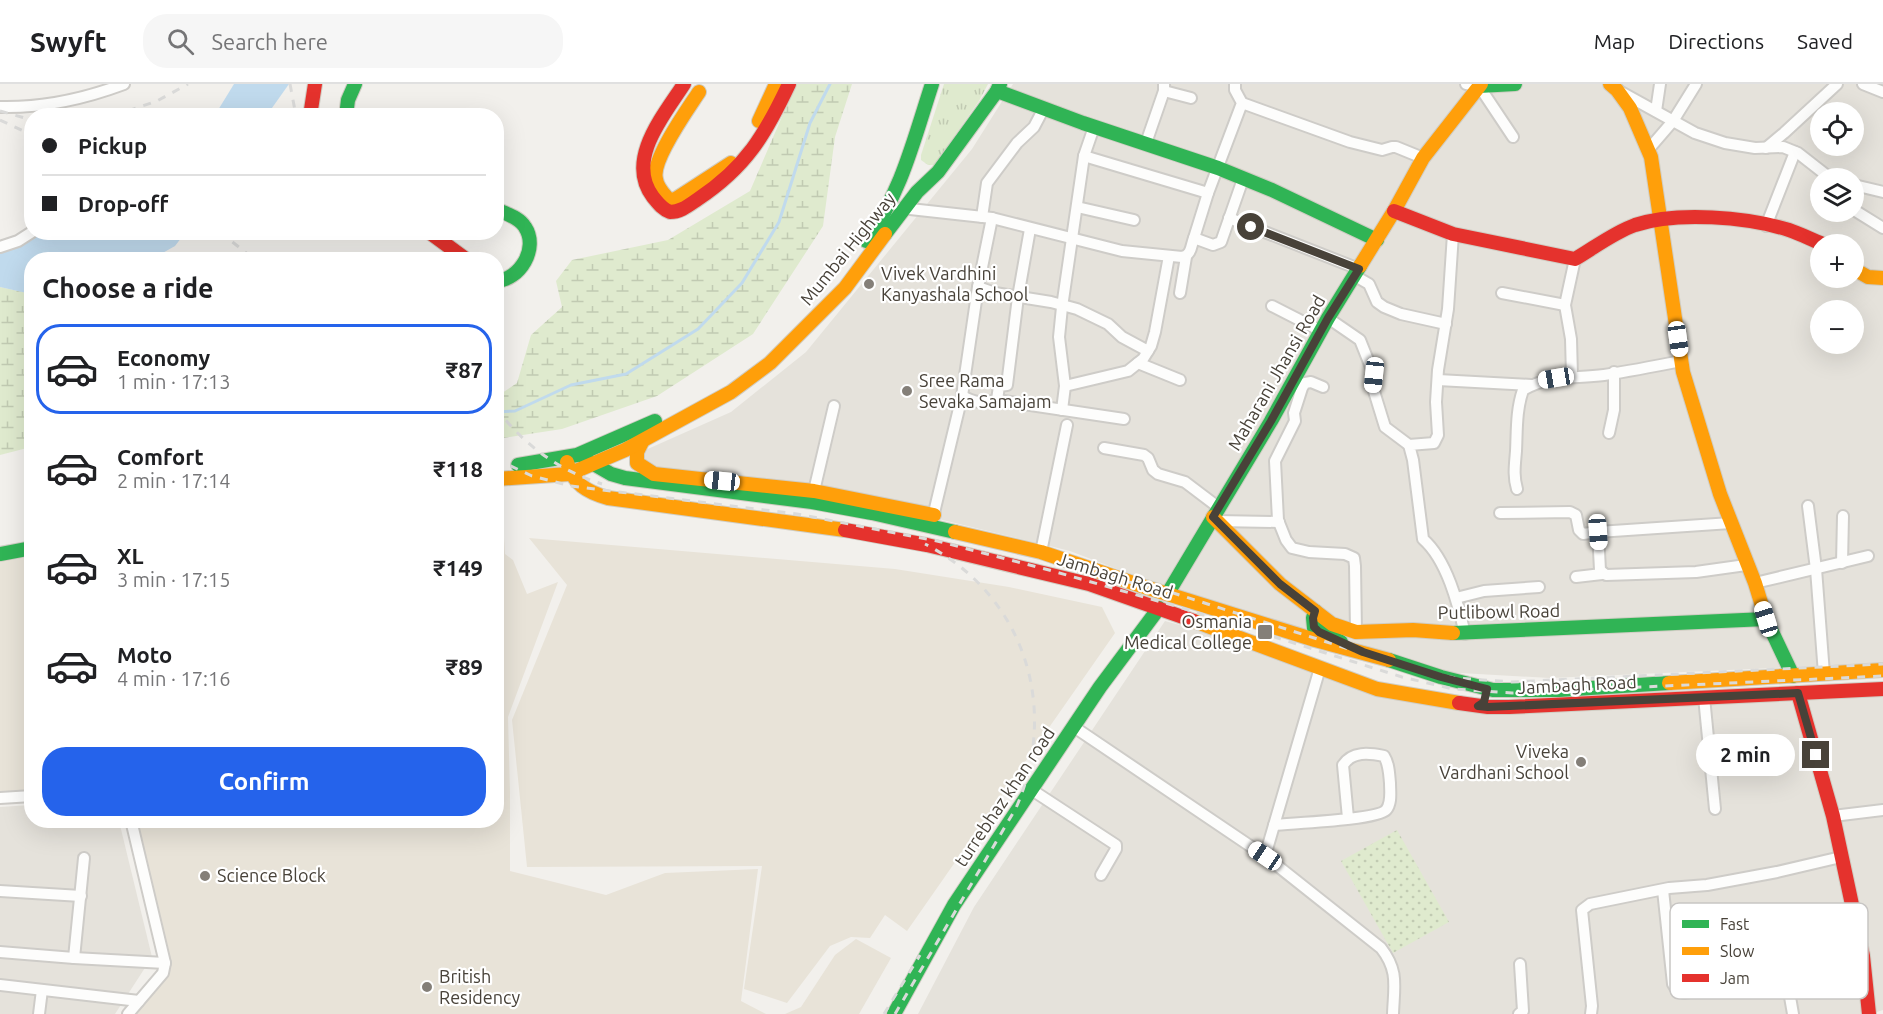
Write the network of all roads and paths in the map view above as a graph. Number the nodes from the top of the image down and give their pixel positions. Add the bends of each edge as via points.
1 (124, 84) edge
2 (315, 84) edge
3 (355, 84) edge
4 (684, 84) edge
5 (776, 84) edge
6 (789, 84) edge
7 (933, 84) edge
8 (1235, 84) edge
9 (1515, 84) edge
10 (1660, 84) edge
11 (1696, 84) edge
12 (1837, 84) edge
13 (1863, 84) edge
14 (1475, 85) edge
15 (1612, 86) edge
16 (999, 87) edge
17 (1164, 87) edge
18 (699, 92) dead end
19 (1883, 92) edge
20 (1191, 98) dead end
21 (1242, 103) junction
22 (0, 106) edge
23 (311, 108) edge
24 (347, 108) edge
25 (1044, 108) junction
26 (1656, 111) junction
27 (1673, 121) junction
28 (1094, 127) junction
29 (1513, 137) dead end
30 (1146, 143) junction
31 (1765, 148) junction
32 (1648, 150) junction
33 (1795, 152) junction
34 (1084, 156) junction
35 (1423, 158) junction
36 (1218, 168) junction
37 (1817, 168) edge
38 (1243, 178) junction
39 (1864, 187) edge
40 (1883, 192) edge
41 (1208, 193) junction
42 (890, 202) junction
43 (1077, 207) junction
44 (904, 210) junction
45 (1394, 212) junction
46 (504, 214) edge
47 (1864, 216) edge
48 (987, 218) junction
49 (1229, 218) junction
50 (1134, 220) dead end
51 (1662, 220) junction
52 (1766, 226) junction
53 (1883, 228) edge
54 (1030, 229) junction
55 (1453, 234) junction
56 (24, 237) edge
57 (1194, 238) junction
58 (1073, 239) junction
59 (1810, 239) edge
60 (440, 240) edge
61 (1377, 240) junction
62 (0, 248) edge
63 (456, 252) edge
64 (1169, 255) junction
65 (1186, 257) junction
66 (1575, 259) junction
67 (1357, 273) junction
68 (1864, 275) edge
69 (1883, 278) edge
70 (504, 281) edge
71 (978, 287) junction
72 (1180, 293) dead end
73 (1502, 293) dead end
74 (1018, 297) junction
75 (1062, 304) junction
76 (1566, 305) junction
77 (1272, 306) dead end
78 (1328, 318) junction
79 (1446, 324) junction
80 (1321, 331) junction
81 (1148, 351) junction
82 (1681, 360) junction
83 (1138, 363) junction
84 (1614, 372) junction
85 (1572, 376) junction
86 (1180, 380) dead end
87 (1438, 380) junction
88 (1065, 386) junction
89 (1531, 386) junction
90 (1323, 387) dead end
91 (962, 396) junction
92 (997, 400) junction
93 (834, 406) dead end
94 (1062, 410) junction
95 (1124, 419) dead end
96 (1067, 424) dead end
97 (1609, 433) dead end
98 (642, 442) junction
99 (1408, 445) junction
100 (1104, 448) dead end
101 (572, 456) junction
102 (593, 464) junction
103 (504, 467) edge
104 (569, 474) junction
105 (504, 478) edge
106 (1516, 489) dead end
107 (814, 491) junction
108 (1808, 506) dead end
109 (1500, 513) dead end
110 (1216, 515) junction
111 (1844, 516) dead end
112 (932, 520) junction
113 (1279, 522) junction
114 (1731, 523) junction
115 (1598, 532) junction
116 (24, 538) edge
117 (0, 542) edge
118 (24, 550) edge
119 (1041, 552) junction
120 (0, 554) edge
121 (1868, 556) dead end
122 (1842, 563) junction
123 (1746, 565) junction
124 (1816, 569) junction
125 (1602, 574) junction
126 (1576, 577) dead end
127 (1755, 583) junction
128 (1539, 586) dead end
129 (1168, 593) junction
130 (1456, 598) junction
131 (1159, 608) junction
132 (1315, 611) junction
133 (1766, 619) junction
134 (1276, 627) junction
135 (1356, 632) junction
136 (1465, 634) junction
137 (1363, 652) junction
138 (1287, 656) junction
139 (1320, 668) junction
140 (1883, 670) edge
141 (1824, 674) junction
142 (1793, 676) junction
143 (1487, 689) junction
144 (1883, 689) edge
145 (1798, 693) junction
146 (1704, 697) junction
147 (1478, 706) junction
148 (1074, 727) junction
149 (1032, 790) junction
150 (24, 796) edge
151 (0, 798) edge
152 (1715, 808) dead end
153 (1883, 810) edge
154 (1833, 816) junction
155 (1348, 818) junction
156 (1274, 825) junction
157 (133, 828) edge
158 (1265, 856) junction
159 (1841, 857) junction
160 (84, 858) dead end
161 (1101, 875) dead end
162 (1663, 890) junction
163 (0, 891) edge
164 (81, 896) junction
165 (1851, 903) edge
166 (0, 952) edge
167 (1670, 956) edge
168 (74, 958) junction
169 (165, 963) junction
170 (1520, 964) dead end
171 (0, 985) edge
172 (42, 990) junction
173 (1790, 999) edge
174 (1867, 999) edge
175 (139, 1001) junction
176 (39, 1014) edge
177 (128, 1014) edge
178 (894, 1014) edge
179 (1393, 1014) edge
180 (1519, 1014) edge
181 (1591, 1014) edge
182 (1793, 1014) edge
183 (1869, 1014) edge

1 - 22 street via 76,99 27,108
2 - 23 main road
3 - 24 main road
4 - 6 main road via 643,157 644,184 662,209 670,213 676,213 736,171
5 - 18 main road via 736,159 681,197 670,200 656,184 656,167
7 - 42 main road, Mumbai Highway
8 - 21 street
9 - 14 main road
10 - 26 street
11 - 27 street
12 - 31 street
13 - 19 street
14 - 29 street
14 - 35 main road, Maharani Jhansi Road
15 - 26 street
15 - 32 main road via 1630,108
16 - 25 main road
16 - 44 main road, Mumbai Highway via 938,172
17 - 20 street
17 - 30 street
21 - 35 street via 1350,142 1382,150 1396,147
21 - 36 street
25 - 28 main road
25 - 48 street via 1034,127 987,183
26 - 27 street
27 - 31 street via 1725,143
27 - 32 street
28 - 30 main road
28 - 34 street
30 - 36 main road
31 - 33 street via 1783,147
32 - 51 main road
33 - 37 street
33 - 52 street
34 - 41 street
34 - 43 street
35 - 45 main road, Maharani Jhansi Road
36 - 38 main road
36 - 41 street
38 - 49 street
38 - 61 main road
39 - 40 street
41 - 57 street
42 - 44 street
42 - 101 main road, Mumbai Highway via 878,225 824,296 761,354 710,392 676,411
43 - 50 street
43 - 58 street
44 - 48 street
44 - 98 main road, Mumbai Highway via 845,288 770,363 731,392
45 - 55 main road
45 - 61 main road, Maharani Jhansi Road
46 - 70 main road via 524,225 529,245 522,267
47 - 53 street
48 - 54 street
48 - 71 street
49 - 57 street via 1219,244
49 - 67 street
51 - 52 main road via 1705,218
51 - 66 main road via 1635,225
51 - 82 main road
52 - 59 main road
54 - 58 street
54 - 74 street
55 - 66 main road
55 - 79 street
56 - 62 street
57 - 65 street
58 - 64 street via 1122,251
58 - 75 street
60 - 63 main road
61 - 67 main road, Maharani Jhansi Road
64 - 65 street
64 - 81 street
65 - 72 street
66 - 76 street
67 - 78 main road, Maharani Jhansi Road
67 - 79 street via 1384,307
68 - 69 main road
71 - 74 street
71 - 91 street
73 - 76 street
74 - 75 street
74 - 92 street via 1007,385 999,386
75 - 81 street via 1108,324
75 - 88 street via 1059,337
76 - 85 street
77 - 80 street
78 - 80 main road, Maharani Jhansi Road
78 - 99 street via 1360,340 1374,375 1373,388 1385,427
79 - 87 street
80 - 110 main road, Maharani Jhansi Road
81 - 83 street
82 - 84 street
82 - 114 main road
83 - 86 street
83 - 88 street via 1128,371
84 - 85 street
84 - 97 street via 1614,410
85 - 89 street
87 - 89 street
87 - 99 street via 1437,440
88 - 94 street
89 - 106 street via 1523,390 1520,400 1514,464
90 - 113 street via 1305,383 1294,412 1295,421 1275,461
91 - 92 street via 974,402
91 - 112 street
92 - 94 street
93 - 107 street
94 - 95 street
96 - 119 street
98 - 102 main road, Mumbai Highway
98 - 107 main road via 637,452 638,463 654,474
99 - 130 street via 1423,539 1431,546
100 - 110 street via 1144,455 1153,470 1185,482
101 - 102 main road, Jambagh Road
101 - 103 main road, Mumbai Highway
101 - 104 main road
102 - 104 main road, Mumbai Highway
102 - 112 main road, Jambagh Road via 633,480
104 - 105 main road, Mumbai Highway
104 - 131 main road, Jambagh Road via 584,490 608,498 839,529 927,545 1089,584
107 - 112 main road
108 - 124 street
109 - 115 street via 1570,512 1576,515 1583,534
110 - 113 street
110 - 129 main road, Maharani Jhansi Road
110 - 132 main road, Putlibowl Road via 1280,584
111 - 122 street
112 - 119 main road, Jambagh Road
113 - 135 street via 1292,548 1354,558
114 - 115 street
114 - 123 main road
115 - 125 street
116 - 117 main road
118 - 120 main road
119 - 129 main road, Jambagh Road
121 - 122 street
122 - 124 street
123 - 125 street via 1696,572
123 - 127 main road
124 - 127 street
124 - 141 street
125 - 126 street
127 - 133 main road
128 - 130 street
129 - 134 main road, Jambagh Road
130 - 136 street
131 - 138 main road, Jambagh Road
131 - 148 main road, turrebhaz khan road
132 - 135 main road, Putlibowl Road via 1332,624
132 - 137 main road via 1314,627 1319,632
133 - 136 main road, Putlibowl Road
133 - 142 main road
134 - 137 main road, Jambagh Road
134 - 138 main road via 1277,643
135 - 136 main road, Putlibowl Road via 1413,630
137 - 143 main road
138 - 139 main road, Jambagh Road
139 - 147 main road, Jambagh Road via 1377,689
139 - 156 street
140 - 141 main road
141 - 142 main road
142 - 143 main road via 1558,690
143 - 147 main road via 1484,702
144 - 145 main road, Jambagh Road
145 - 146 main road, Jambagh Road
145 - 154 main road
146 - 147 main road, Jambagh Road
146 - 152 street
148 - 149 main road, turrebhaz khan road
148 - 158 street
149 - 161 street via 1116,845
149 - 178 main road, turrebhaz khan road via 954,905
150 - 151 street
153 - 154 street
154 - 159 main road
155 - 155 street via 1381,814 1388,808 1389,771 1384,756 1355,755 1343,765
155 - 156 street
156 - 158 street
157 - 169 street
158 - 179 street via 1381,948 1394,971
159 - 162 street via 1707,885
159 - 165 main road
160 - 164 street
162 - 167 street
162 - 181 street via 1590,904 1582,910
163 - 164 street
164 - 168 street
166 - 168 street
168 - 169 street
169 - 175 street via 163,973
170 - 180 street via 1523,1011
171 - 172 street
172 - 175 street
172 - 176 street
173 - 182 street
174 - 183 main road
175 - 177 street

